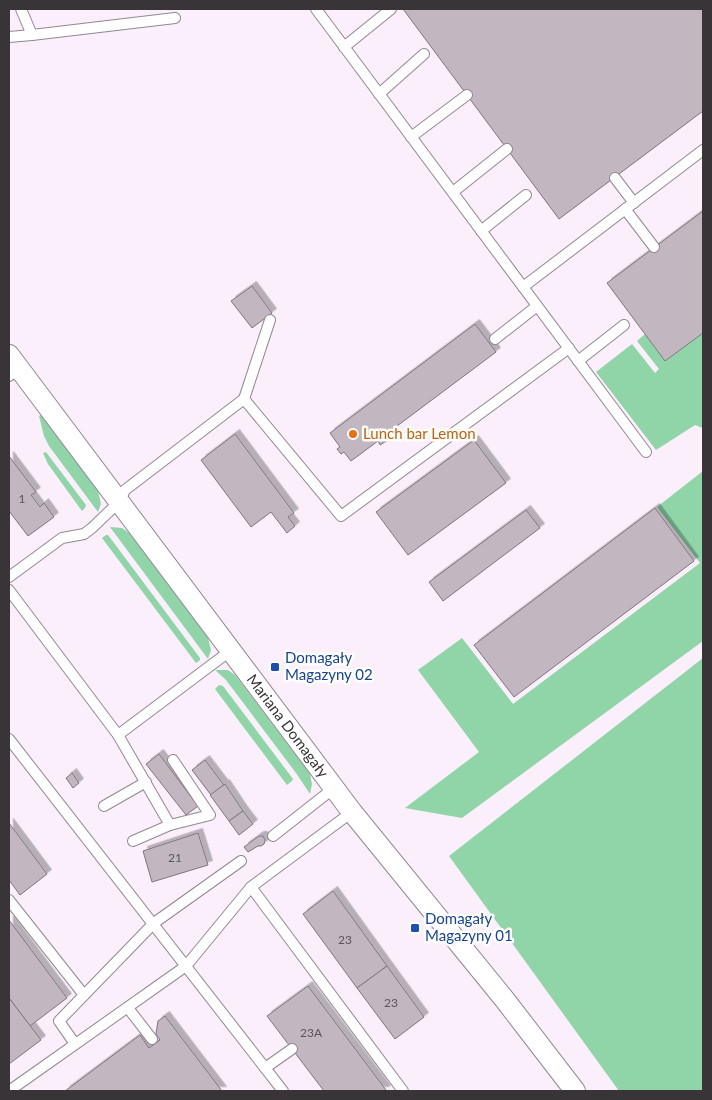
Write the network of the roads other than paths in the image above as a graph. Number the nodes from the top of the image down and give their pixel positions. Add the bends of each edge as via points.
1 (21, 9) edge
2 (316, 9) edge
3 (390, 9) edge
4 (175, 18) dead end
5 (32, 35) junction
6 (9, 37) edge
7 (344, 47) junction
8 (424, 54) dead end
9 (379, 94) junction
10 (467, 94) dead end
11 (411, 137) junction
12 (507, 149) dead end
13 (703, 150) edge
14 (615, 178) dead end
15 (453, 192) junction
16 (526, 195) dead end
17 (634, 203) junction
18 (625, 209) junction
19 (481, 230) junction
20 (654, 247) dead end
21 (523, 286) junction
22 (537, 306) junction
23 (270, 320) dead end
24 (624, 325) dead end
25 (495, 339) dead end
26 (569, 348) junction
27 (578, 360) junction
28 (12, 367) edge
29 (244, 399) junction
30 (646, 452) dead end
31 (119, 502) junction
32 (9, 577) edge
33 (9, 590) edge
34 (230, 650) junction
35 (118, 735) junction
36 (9, 739) edge
37 (173, 760) dead end
38 (146, 782) junction
39 (334, 788) junction
40 (104, 806) dead end
41 (352, 812) junction
42 (170, 825) junction
43 (273, 836) dead end
44 (133, 841) dead end
45 (241, 860) dead end
46 (251, 887) junction
47 (9, 900) edge
48 (154, 923) junction
49 (186, 966) junction
50 (84, 995) junction
51 (128, 1008) junction
52 (152, 1039) dead end
53 (75, 1044) junction
54 (292, 1049) dead end
55 (265, 1068) junction
56 (9, 1091) edge
57 (283, 1091) edge
58 (403, 1091) edge
59 (575, 1091) edge

1 - 5 lane
2 - 7 lane
3 - 7 lane
4 - 5 lane
5 - 6 lane
7 - 9 lane
8 - 9 lane
9 - 11 lane
10 - 11 lane
11 - 15 lane
12 - 15 lane
13 - 17 lane
14 - 17 lane
15 - 19 lane
16 - 19 lane
17 - 18 lane
18 - 20 lane
18 - 21 lane
19 - 21 lane
21 - 22 lane
22 - 25 lane
22 - 26 lane
23 - 29 lane
24 - 27 lane
26 - 27 lane
26 - 29 lane via 341,516
27 - 30 lane
28 - 31 street, Mariana Domagały
29 - 31 lane via 125,490
31 - 32 lane via 84,534 62,538
31 - 34 street, Mariana Domagały
33 - 35 lane
34 - 35 lane
34 - 39 street, Mariana Domagały
35 - 38 lane
36 - 48 lane
37 - 42 lane via 210,815
38 - 40 lane
38 - 42 lane
39 - 41 street, Mariana Domagały
39 - 43 lane
41 - 46 lane
41 - 59 street, Mariana Domagały via 506,1000
42 - 44 lane
45 - 48 lane
46 - 49 lane
46 - 58 lane
47 - 50 lane
48 - 49 lane
48 - 50 lane
49 - 51 lane
49 - 55 lane
50 - 53 lane via 59,1021
51 - 52 lane
51 - 53 lane
53 - 56 lane
54 - 55 lane
55 - 57 lane

